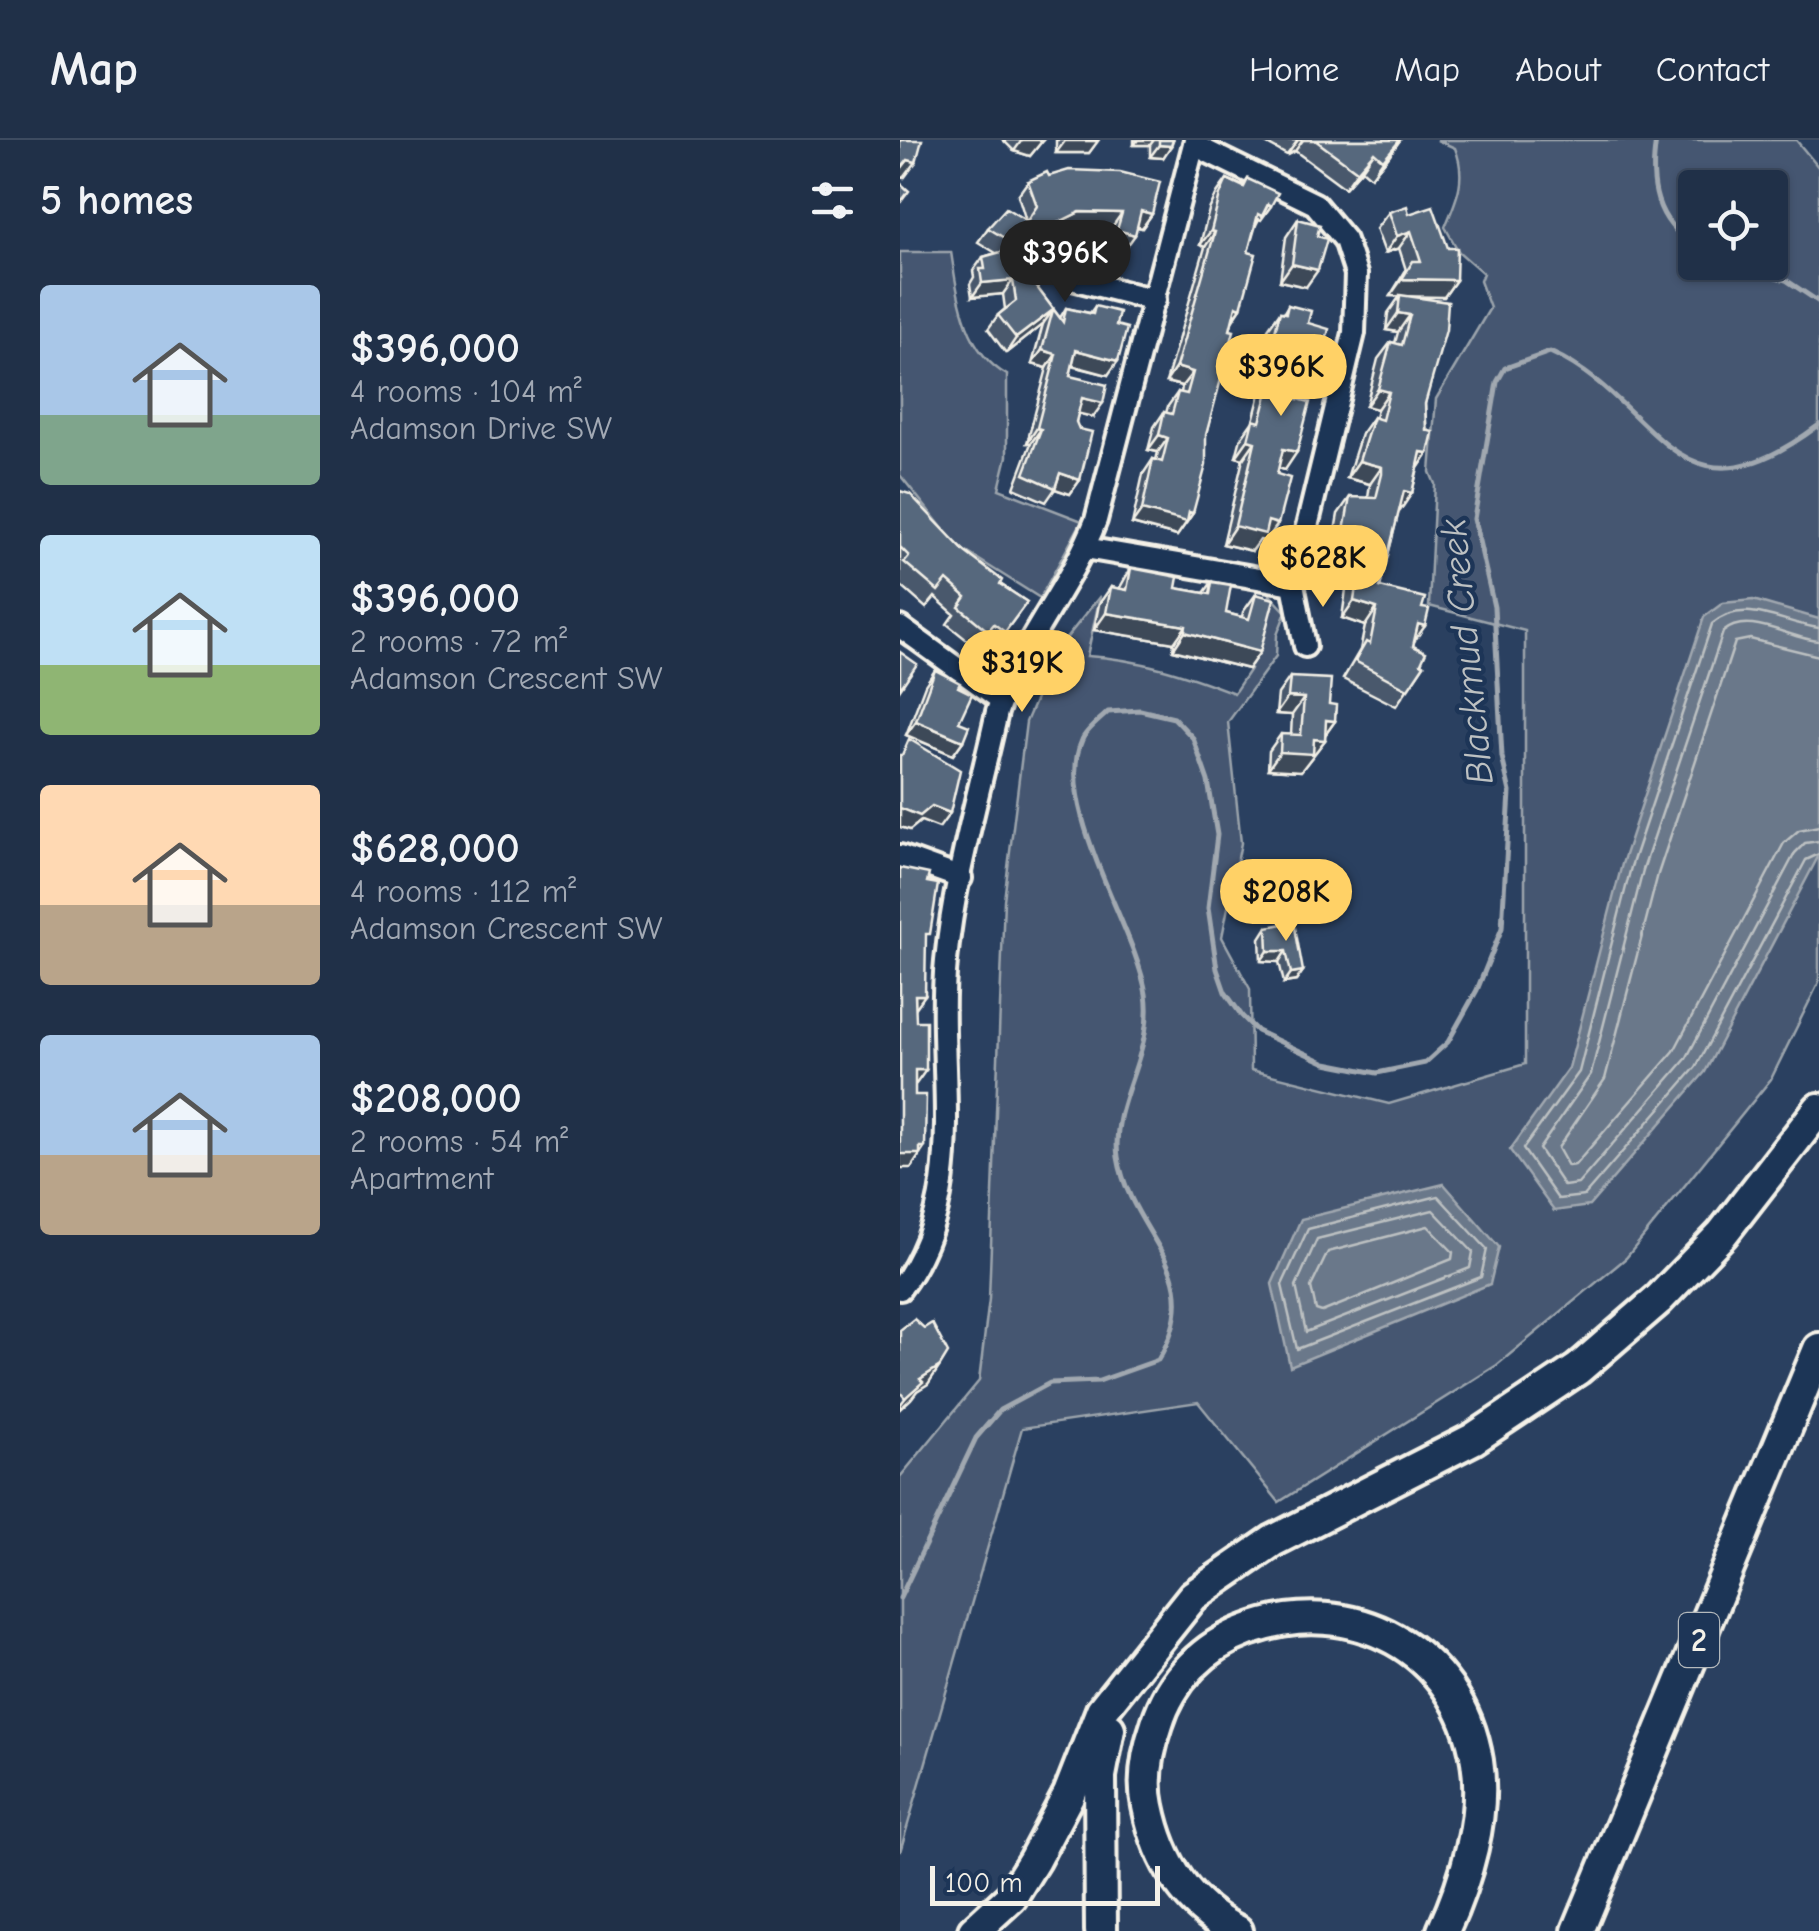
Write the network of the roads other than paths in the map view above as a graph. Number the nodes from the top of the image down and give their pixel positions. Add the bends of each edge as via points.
1 (1195, 142) edge
2 (1068, 278) dead end
3 (1155, 300) junction
4 (1085, 548) junction
5 (1293, 584) junction
6 (900, 628) edge
7 (1305, 646) dead end
8 (1001, 700) junction
9 (900, 856) edge
10 (961, 878) junction
11 (1819, 1109) edge
12 (900, 1289) edge
13 (1819, 1349) edge
14 (1132, 1676) junction
15 (974, 1931) edge
16 (1100, 1931) edge
17 (1237, 1931) edge
18 (1443, 1931) edge
19 (1578, 1931) edge

1 - 3 street
1 - 5 street via 1315,204 1345,240 1356,274 1354,333
2 - 3 street
3 - 4 street
4 - 5 street
4 - 8 street
5 - 7 street
6 - 8 street
8 - 10 street
9 - 10 street
10 - 12 street via 945,974 942,1200 928,1243
11 - 14 highway via 1722,1234 1578,1368 1473,1438 1219,1576 1170,1620
13 - 19 highway, 2
14 - 15 highway via 1102,1710 1034,1860 1011,1897
14 - 16 highway via 1108,1732 1100,1776
17 - 18 highway via 1187,1894 1156,1847 1145,1795 1148,1750 1180,1676 1223,1639 1278,1619 1335,1616 1388,1634 1426,1662 1464,1718 1477,1761 1478,1810

